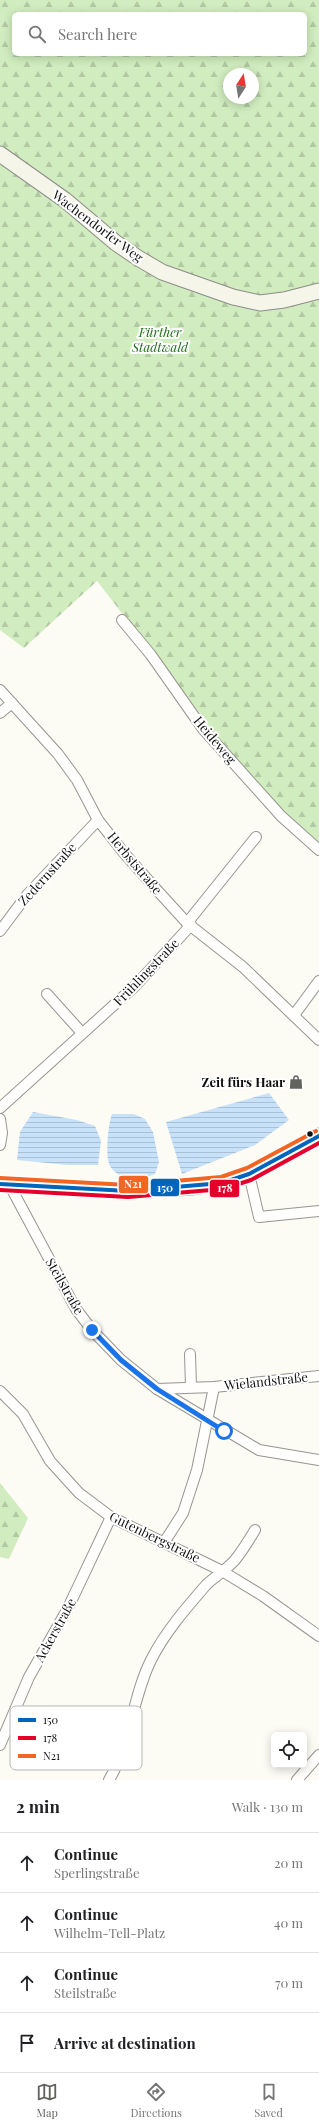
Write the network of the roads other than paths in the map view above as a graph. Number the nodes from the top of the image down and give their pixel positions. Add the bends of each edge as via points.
1 (0, 154) edge
2 (319, 291) edge
3 (122, 620) dead end
4 (0, 690) edge
5 (12, 703) junction
6 (0, 713) edge
7 (98, 820) junction
8 (256, 837) dead end
9 (319, 850) edge
10 (189, 924) junction
11 (0, 931) edge
12 (319, 980) edge
13 (47, 994) dead end
14 (294, 1015) junction
15 (82, 1033) junction
16 (319, 1040) edge
17 (0, 1108) edge
18 (0, 1120) edge
19 (319, 1136) edge
20 (0, 1145) edge
21 (249, 1174) junction
22 (4, 1184) edge
23 (319, 1211) edge
24 (190, 1354) dead end
25 (319, 1376) edge
26 (214, 1386) junction
27 (191, 1387) junction
28 (157, 1389) junction
29 (0, 1391) edge
30 (207, 1420) junction
31 (319, 1460) edge
32 (111, 1517) junction
33 (255, 1530) dead end
34 (165, 1541) junction
35 (222, 1571) junction
36 (319, 1636) edge
37 (16, 1706) edge
38 (135, 1706) edge
39 (10, 1721) edge
40 (0, 1745) edge
41 (319, 1755) edge
42 (115, 1770) edge
43 (109, 1780) edge
44 (298, 1780) edge

1 - 2 street, Wachendorfer Weg via 65,200 116,243 162,272 233,297 260,303
3 - 9 street, Heideweg via 151,654 203,729 280,816
4 - 5 street, Herbststraße
5 - 6 street
5 - 7 street, Herbststraße via 58,754 77,780
7 - 10 street, Herbststraße via 124,853
7 - 11 street, Zedernstraße via 27,895
8 - 10 street, Frühlingstraße
10 - 14 street, Herbststraße via 243,967
10 - 15 street, Frühlingstraße via 135,986
12 - 14 street
13 - 15 street
14 - 16 street, Herbststraße
15 - 17 street, Frühlingstraße
18 - 20 street
19 - 21 street
21 - 22 street via 222,1183 128,1191
21 - 23 street via 259,1217
22 - 28 street, Steilstraße via 76,1309 121,1360
24 - 27 street
25 - 26 street, Wielandstraße
26 - 27 street, Wielandstraße
26 - 30 street
27 - 28 street, Wielandstraße
28 - 30 street, Steilstraße
29 - 32 street, Gutenbergstraße via 23,1414 50,1461 79,1492
30 - 31 street, Steilstraße via 259,1450
30 - 34 street via 197,1470 183,1513
32 - 34 street, Gutenbergstraße
32 - 37 street, Ackerstraße via 67,1610 28,1677
33 - 35 street via 234,1561
34 - 35 street, Gutenbergstraße
35 - 36 street, Gutenbergstraße
35 - 38 street via 179,1618 151,1661
39 - 40 street, Ackerstraße
41 - 44 street
42 - 43 street

